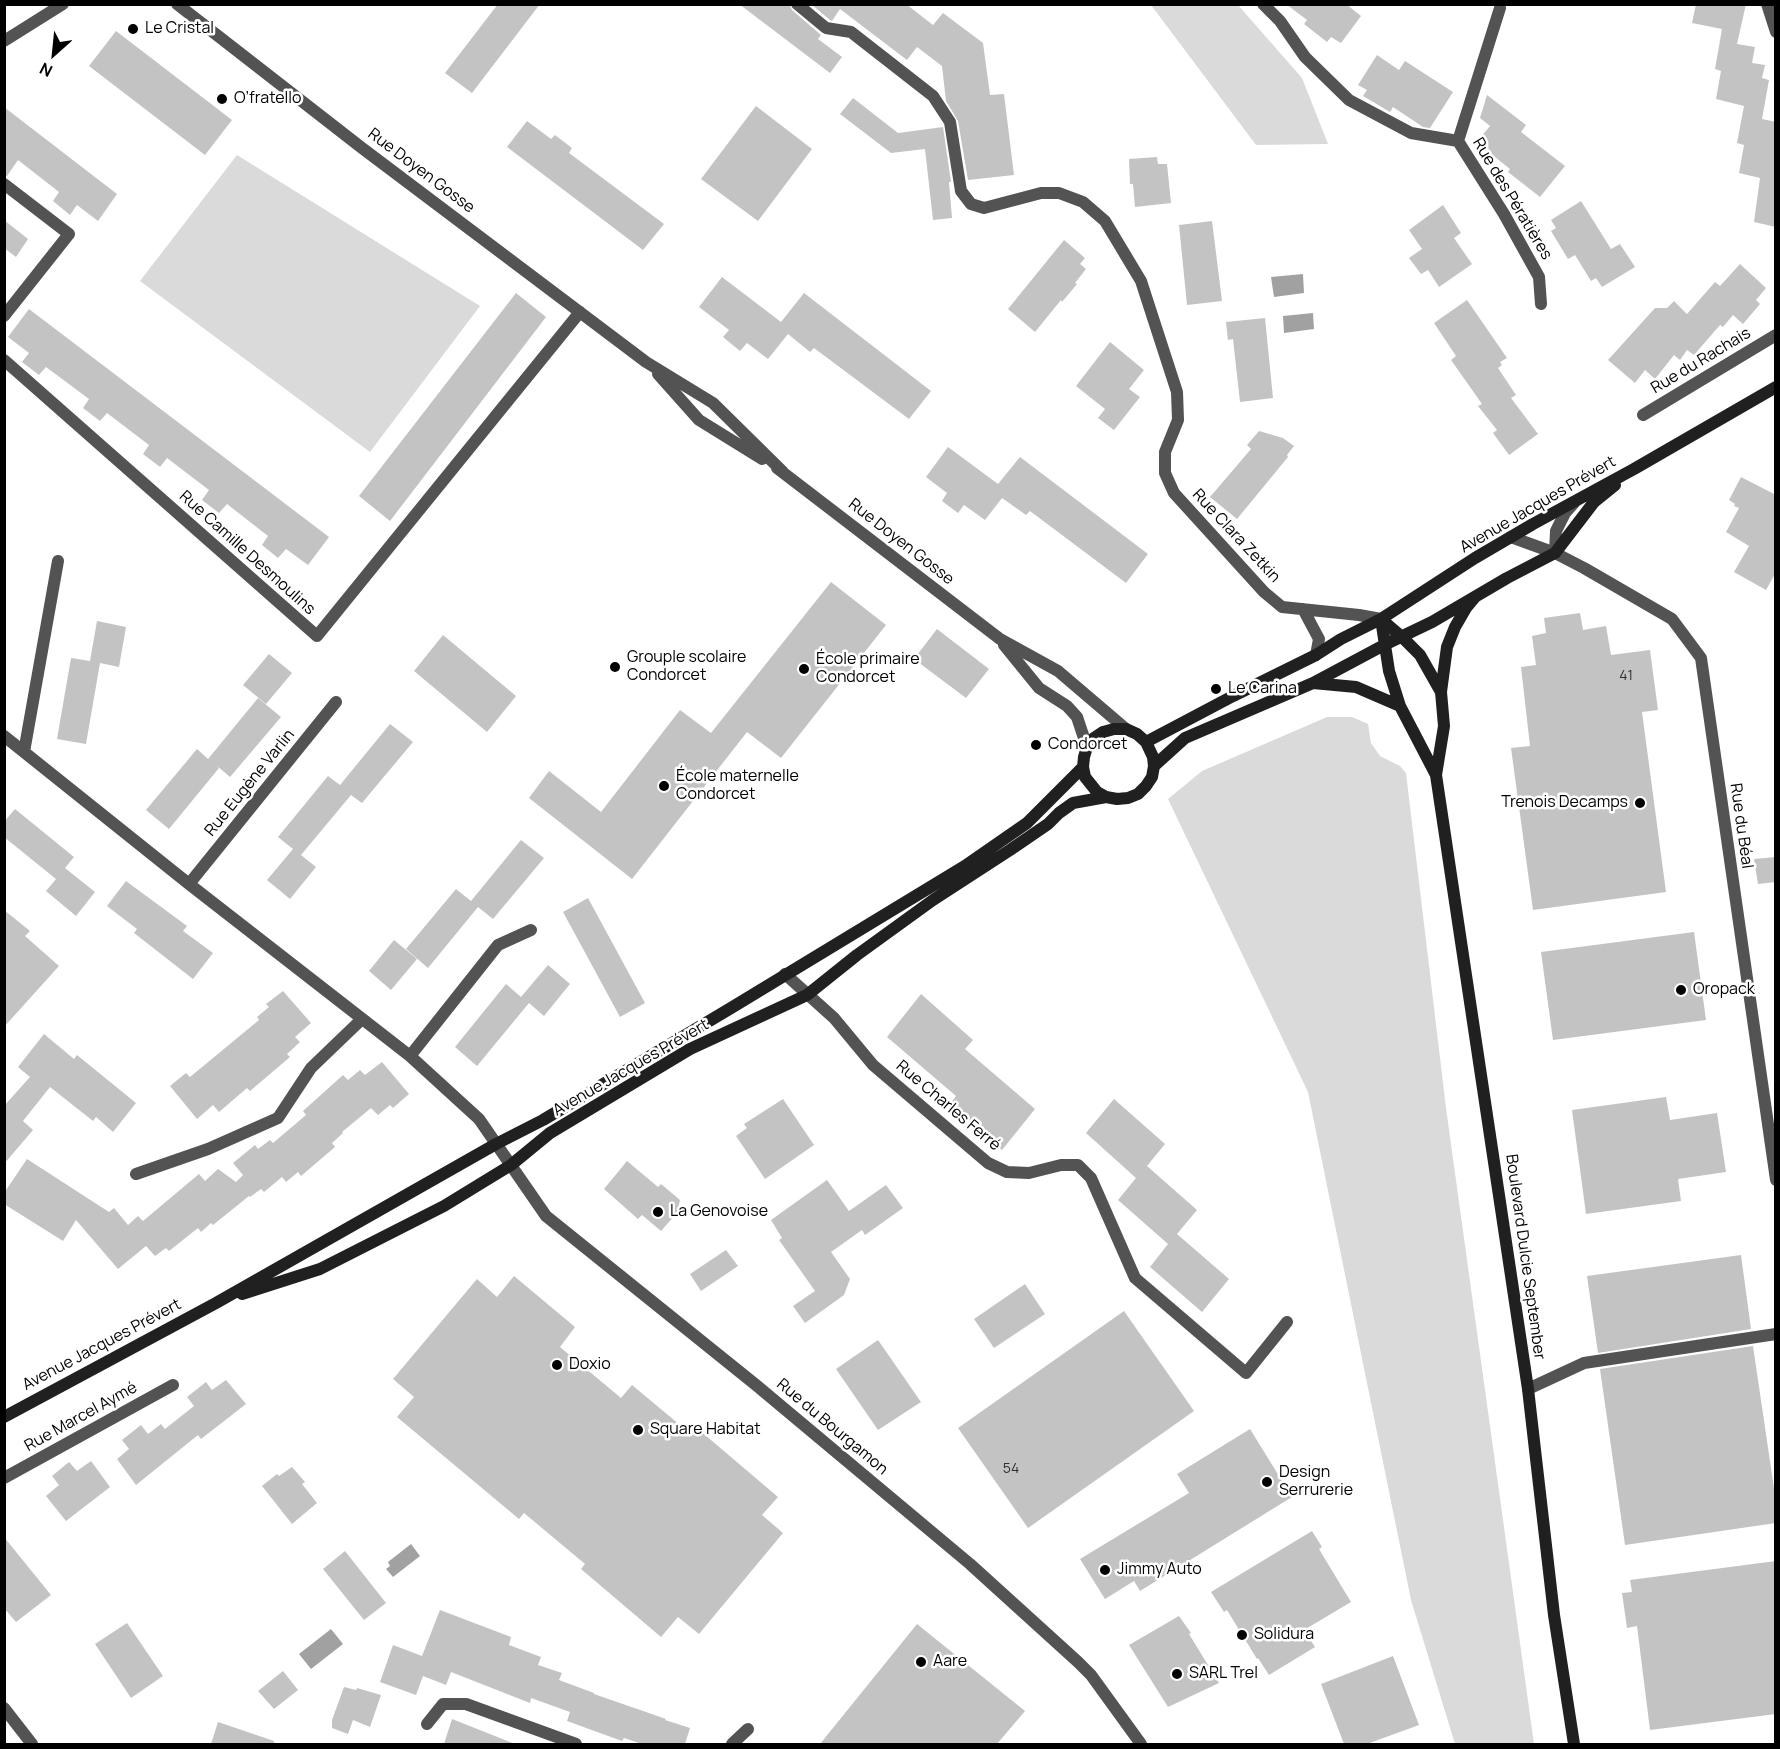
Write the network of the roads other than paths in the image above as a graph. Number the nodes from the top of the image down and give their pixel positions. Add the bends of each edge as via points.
1 (63, 4) edge
2 (177, 4) edge
3 (798, 4) edge
4 (1263, 4) edge
5 (1767, 4) edge
6 (1498, 6) edge
7 (1776, 32) edge
8 (4, 41) edge
9 (1458, 141) junction
10 (4, 184) edge
11 (1541, 304) dead end
12 (579, 312) junction
13 (4, 316) edge
14 (1776, 335) edge
15 (4, 360) edge
16 (646, 362) junction
17 (1776, 387) edge
18 (1643, 415) dead end
19 (1635, 469) junction
20 (783, 472) junction
21 (1577, 500) junction
22 (1511, 537) junction
23 (1555, 553) junction
24 (58, 561) dead end
25 (1476, 596) junction
26 (1303, 609) junction
27 (1381, 619) junction
28 (1402, 637) junction
29 (1000, 639) junction
30 (1386, 644) junction
31 (1316, 656) junction
32 (1313, 683) junction
33 (1441, 692) junction
34 (336, 702) dead end
35 (1400, 705) junction
36 (1126, 729) junction
37 (4, 736) edge
38 (1146, 742) junction
39 (1087, 747) junction
40 (24, 752) junction
41 (1154, 766) junction
42 (1083, 767) junction
43 (1436, 775) junction
44 (1106, 797) junction
45 (189, 884) junction
46 (531, 930) dead end
47 (785, 975) junction
48 (807, 995) junction
49 (362, 1019) junction
50 (410, 1056) junction
51 (496, 1144) junction
52 (511, 1165) junction
53 (136, 1174) dead end
54 (1776, 1180) edge
55 (216, 1303) junction
56 (1287, 1322) dead end
57 (1776, 1334) edge
58 (173, 1385) dead end
59 (1528, 1389) junction
60 (4, 1417) edge
61 (4, 1478) edge
62 (4, 1708) edge
63 (427, 1725) dead end
64 (748, 1729) dead end
65 (32, 1744) edge
66 (576, 1744) edge
67 (732, 1744) edge
68 (1141, 1744) edge
69 (1574, 1744) edge

1 - 8 street
2 - 12 street, Rue Doyen Gosse
3 - 26 street, Rue Clara Zetkin via 826,28 851,32 933,96 950,122 961,190 971,204 984,208 1041,193 1059,193 1083,202 1105,221 1141,281 1177,392 1178,420 1165,452 1165,473 1174,493 1264,592 1282,607
4 - 9 street, Rue des Pératières via 1305,57 1349,100 1411,133
5 - 7 street
6 - 9 street
9 - 11 street, Rue des Pératières via 1539,277
10 - 13 street via 69,234
12 - 15 street, Rue Camille Desmoulins via 316,636
12 - 16 street, Rue Doyen Gosse
14 - 18 street, Rue du Rachais
16 - 20 street, Rue Doyen Gosse via 712,403
16 - 20 street, Rue Doyen Gosse via 699,420
17 - 19 main road
19 - 21 main road, Avenue Jacques Prévert
19 - 23 main road, Avenue Jacques Prévert via 1594,502
20 - 29 street, Rue Doyen Gosse
21 - 22 main road, Avenue Jacques Prévert
21 - 23 street via 1556,531
22 - 23 street, Rue du Béal
22 - 27 main road, Avenue Jacques Prévert
23 - 25 main road, Avenue Jacques Prévert
23 - 54 street, Rue du Béal via 1672,620 1701,658
24 - 40 street
25 - 28 main road, Avenue Jacques Prévert
25 - 33 main road, Boulevard Dulcie September via 1447,647
26 - 27 street, Rue Clara Zetkin
26 - 31 street via 1319,639
27 - 28 main road, Boulevard Dulcie September
27 - 30 main road, Boulevard Dulcie September
27 - 31 main road, Avenue Jacques Prévert
28 - 30 main road, Avenue Jacques Prévert
28 - 33 main road, Boulevard Dulcie September via 1420,655
29 - 36 street, Rue Doyen Gosse via 1058,671
29 - 39 street, Rue Doyen Gosse via 1039,688 1077,717
30 - 32 main road, Avenue Jacques Prévert
30 - 35 main road, Boulevard Dulcie September via 1389,671
31 - 38 main road, Avenue Jacques Prévert
32 - 35 main road via 1356,687
32 - 41 main road, Avenue Jacques Prévert via 1185,738
33 - 43 main road, Boulevard Dulcie September via 1444,726
34 - 45 street, Rue Eugène Varlin
35 - 43 main road, Boulevard Dulcie September
36 - 38 main road
36 - 39 main road via 1103,732
37 - 40 street
38 - 41 main road
39 - 42 main road
40 - 45 street
41 - 44 main road via 1152,777 1138,794 1128,798
42 - 44 main road via 1090,785
42 - 47 main road, Avenue Jacques Prévert via 1027,823 965,866
43 - 59 main road, Boulevard Dulcie September
44 - 48 main road, Avenue Jacques Prévert via 1073,803 1048,824 914,913
45 - 49 street
46 - 50 street via 498,945
47 - 48 street, Rue Charles Ferré
47 - 51 main road, Avenue Jacques Prévert via 543,1120
48 - 52 main road, Avenue Jacques Prévert via 690,1049 550,1133
48 - 56 street, Rue Charles Ferré via 834,1018 873,1065 988,1163 1007,1172 1029,1173 1078,1165 1091,1178 1135,1278 1246,1373
49 - 50 street
49 - 53 street via 311,1068 278,1118 208,1149
50 - 51 street via 478,1119
51 - 52 street, Rue du Bourgamon
51 - 55 main road, Avenue Jacques Prévert
52 - 55 main road, Avenue Jacques Prévert via 444,1206 320,1269
52 - 68 street, Rue du Bourgamon via 546,1216 962,1556 1078,1662
55 - 60 main road, Avenue Jacques Prévert
57 - 59 street via 1584,1363
58 - 61 street, Rue Marcel Aymé
59 - 69 main road, Boulevard Dulcie September via 1554,1615
62 - 65 street
63 - 66 street via 444,1704 466,1704
64 - 67 street

